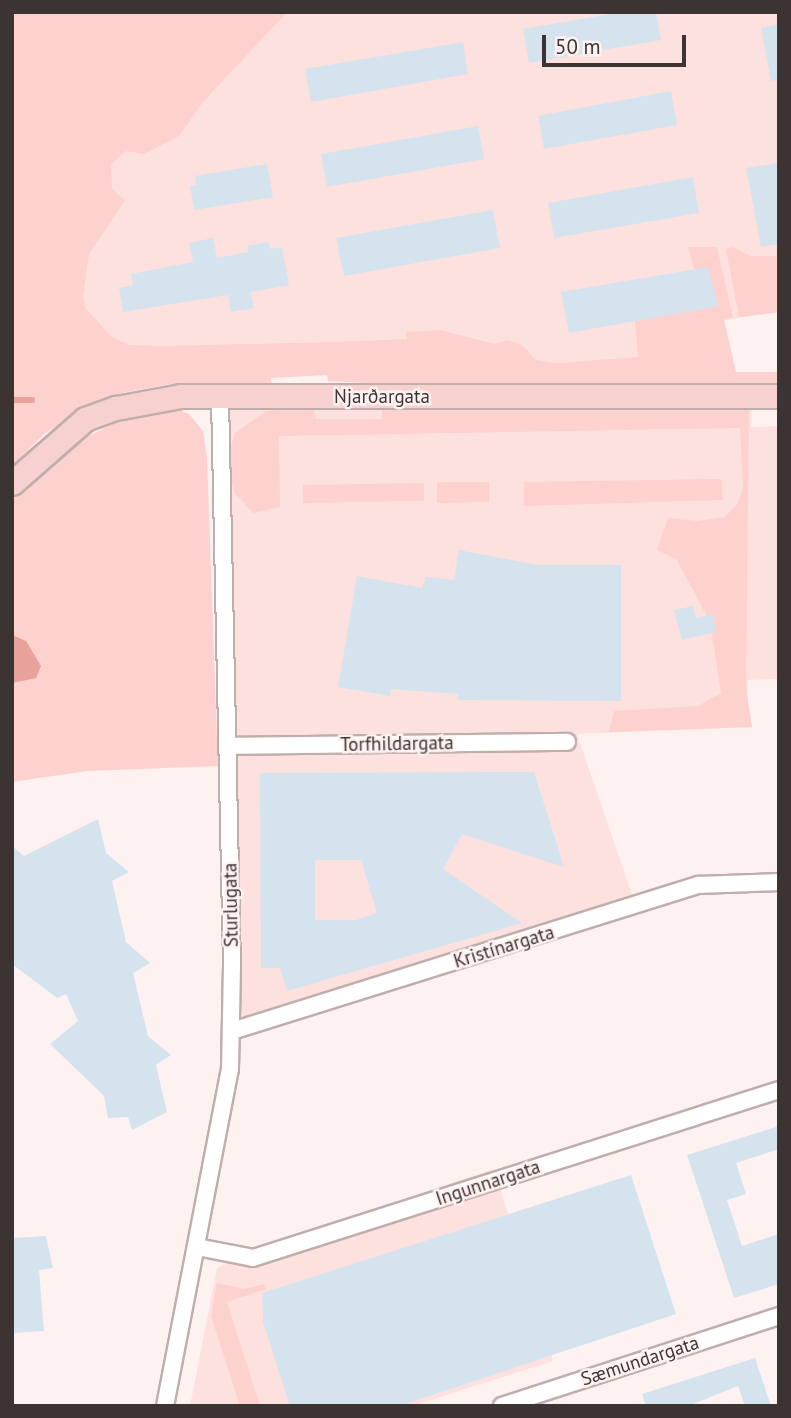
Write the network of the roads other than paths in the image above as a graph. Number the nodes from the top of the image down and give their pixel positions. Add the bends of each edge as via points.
1 (779, 396) edge
2 (220, 397) junction
3 (12, 483) edge
4 (567, 742) dead end
5 (228, 746) junction
6 (779, 881) edge
7 (232, 1031) junction
8 (779, 1090) edge
9 (197, 1247) junction
10 (779, 1316) edge
11 (165, 1406) edge
12 (502, 1406) edge

1 - 2 main road, Njarðargata
2 - 3 main road, Njarðargata via 144,401 85,419
2 - 5 street, Sturlugata
4 - 5 street, Torfhildargata
5 - 7 street, Sturlugata
6 - 7 street, Kristínargata via 698,885
7 - 9 street, Sturlugata via 221,1135
8 - 9 street, Ingunnargata via 253,1258
9 - 11 street, Sturlugata
10 - 12 street, Sæmundargata

